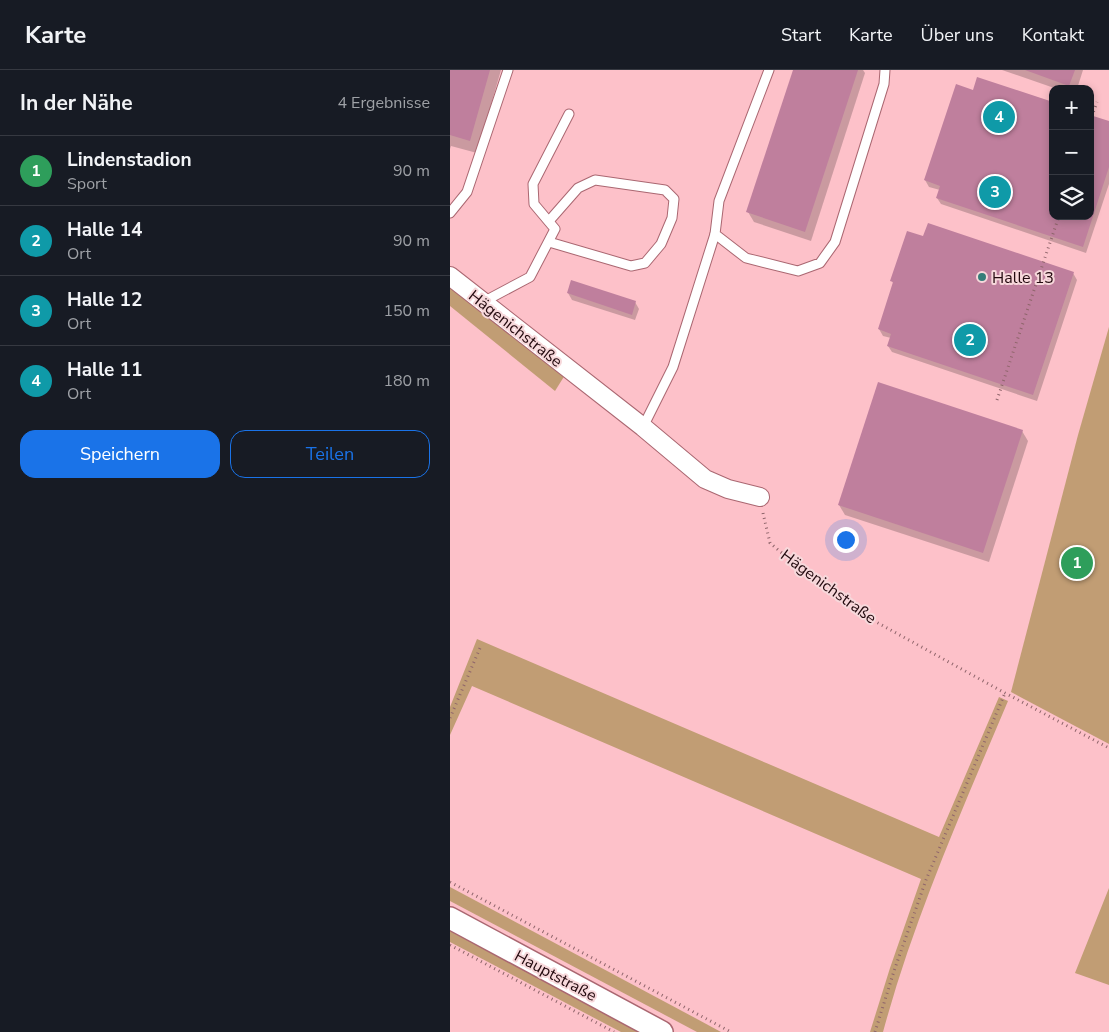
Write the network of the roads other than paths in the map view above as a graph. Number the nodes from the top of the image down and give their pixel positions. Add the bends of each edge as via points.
1 (508, 70) edge
2 (769, 70) edge
3 (885, 70) edge
4 (569, 114) dead end
5 (450, 213) edge
6 (549, 221) junction
7 (715, 234) junction
8 (549, 242) junction
9 (450, 276) edge
10 (483, 302) junction
11 (643, 427) junction
12 (760, 497) road end
13 (450, 918) edge
14 (662, 1032) edge

1 - 5 lane via 467,192
2 - 7 lane via 719,201
3 - 7 lane via 884,84 835,242 820,263 798,271 746,258
4 - 6 lane via 533,184 534,204
6 - 8 lane via 555,229
6 - 8 lane via 578,188 595,180 665,190 674,199 672,218 661,244 645,263 631,266
7 - 11 lane via 673,367
8 - 10 lane via 530,277
9 - 10 street, Hägenichstraße
10 - 11 street, Hägenichstraße
11 - 12 street, Hägenichstraße via 705,479
13 - 14 street, Hauptstraße

